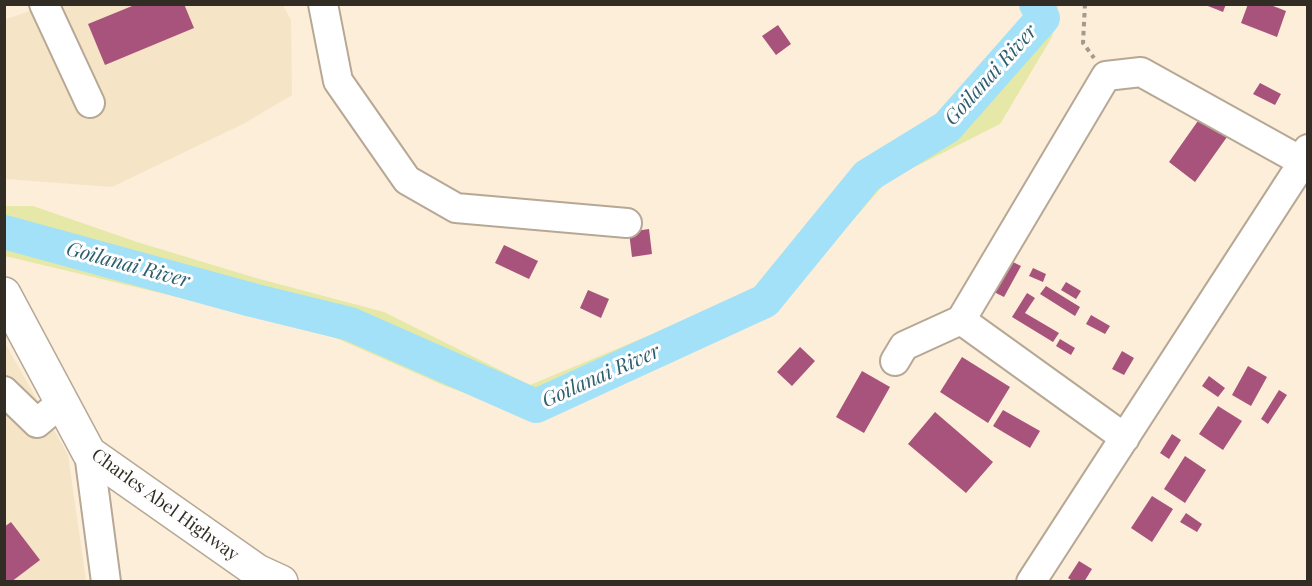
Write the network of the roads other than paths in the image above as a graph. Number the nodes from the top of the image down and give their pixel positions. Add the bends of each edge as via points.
1 (44, 4) edge
2 (323, 4) edge
3 (90, 103) dead end
4 (1305, 155) edge
5 (627, 223) dead end
6 (10, 305) edge
7 (961, 320) junction
8 (895, 361) dead end
9 (4, 390) edge
10 (62, 402) junction
11 (1125, 438) junction
12 (89, 453) junction
13 (106, 582) edge
14 (281, 582) edge
15 (1031, 582) edge

1 - 3 street
2 - 5 street via 338,81 406,180 456,208
4 - 7 street via 1141,72 1106,76
4 - 11 street
6 - 10 main road, Charles Abel Highway
7 - 8 street via 904,346
7 - 11 street
9 - 10 street via 37,423
10 - 12 main road, Charles Abel Highway
11 - 15 street
12 - 13 street
12 - 14 main road, Charles Abel Highway via 257,572

